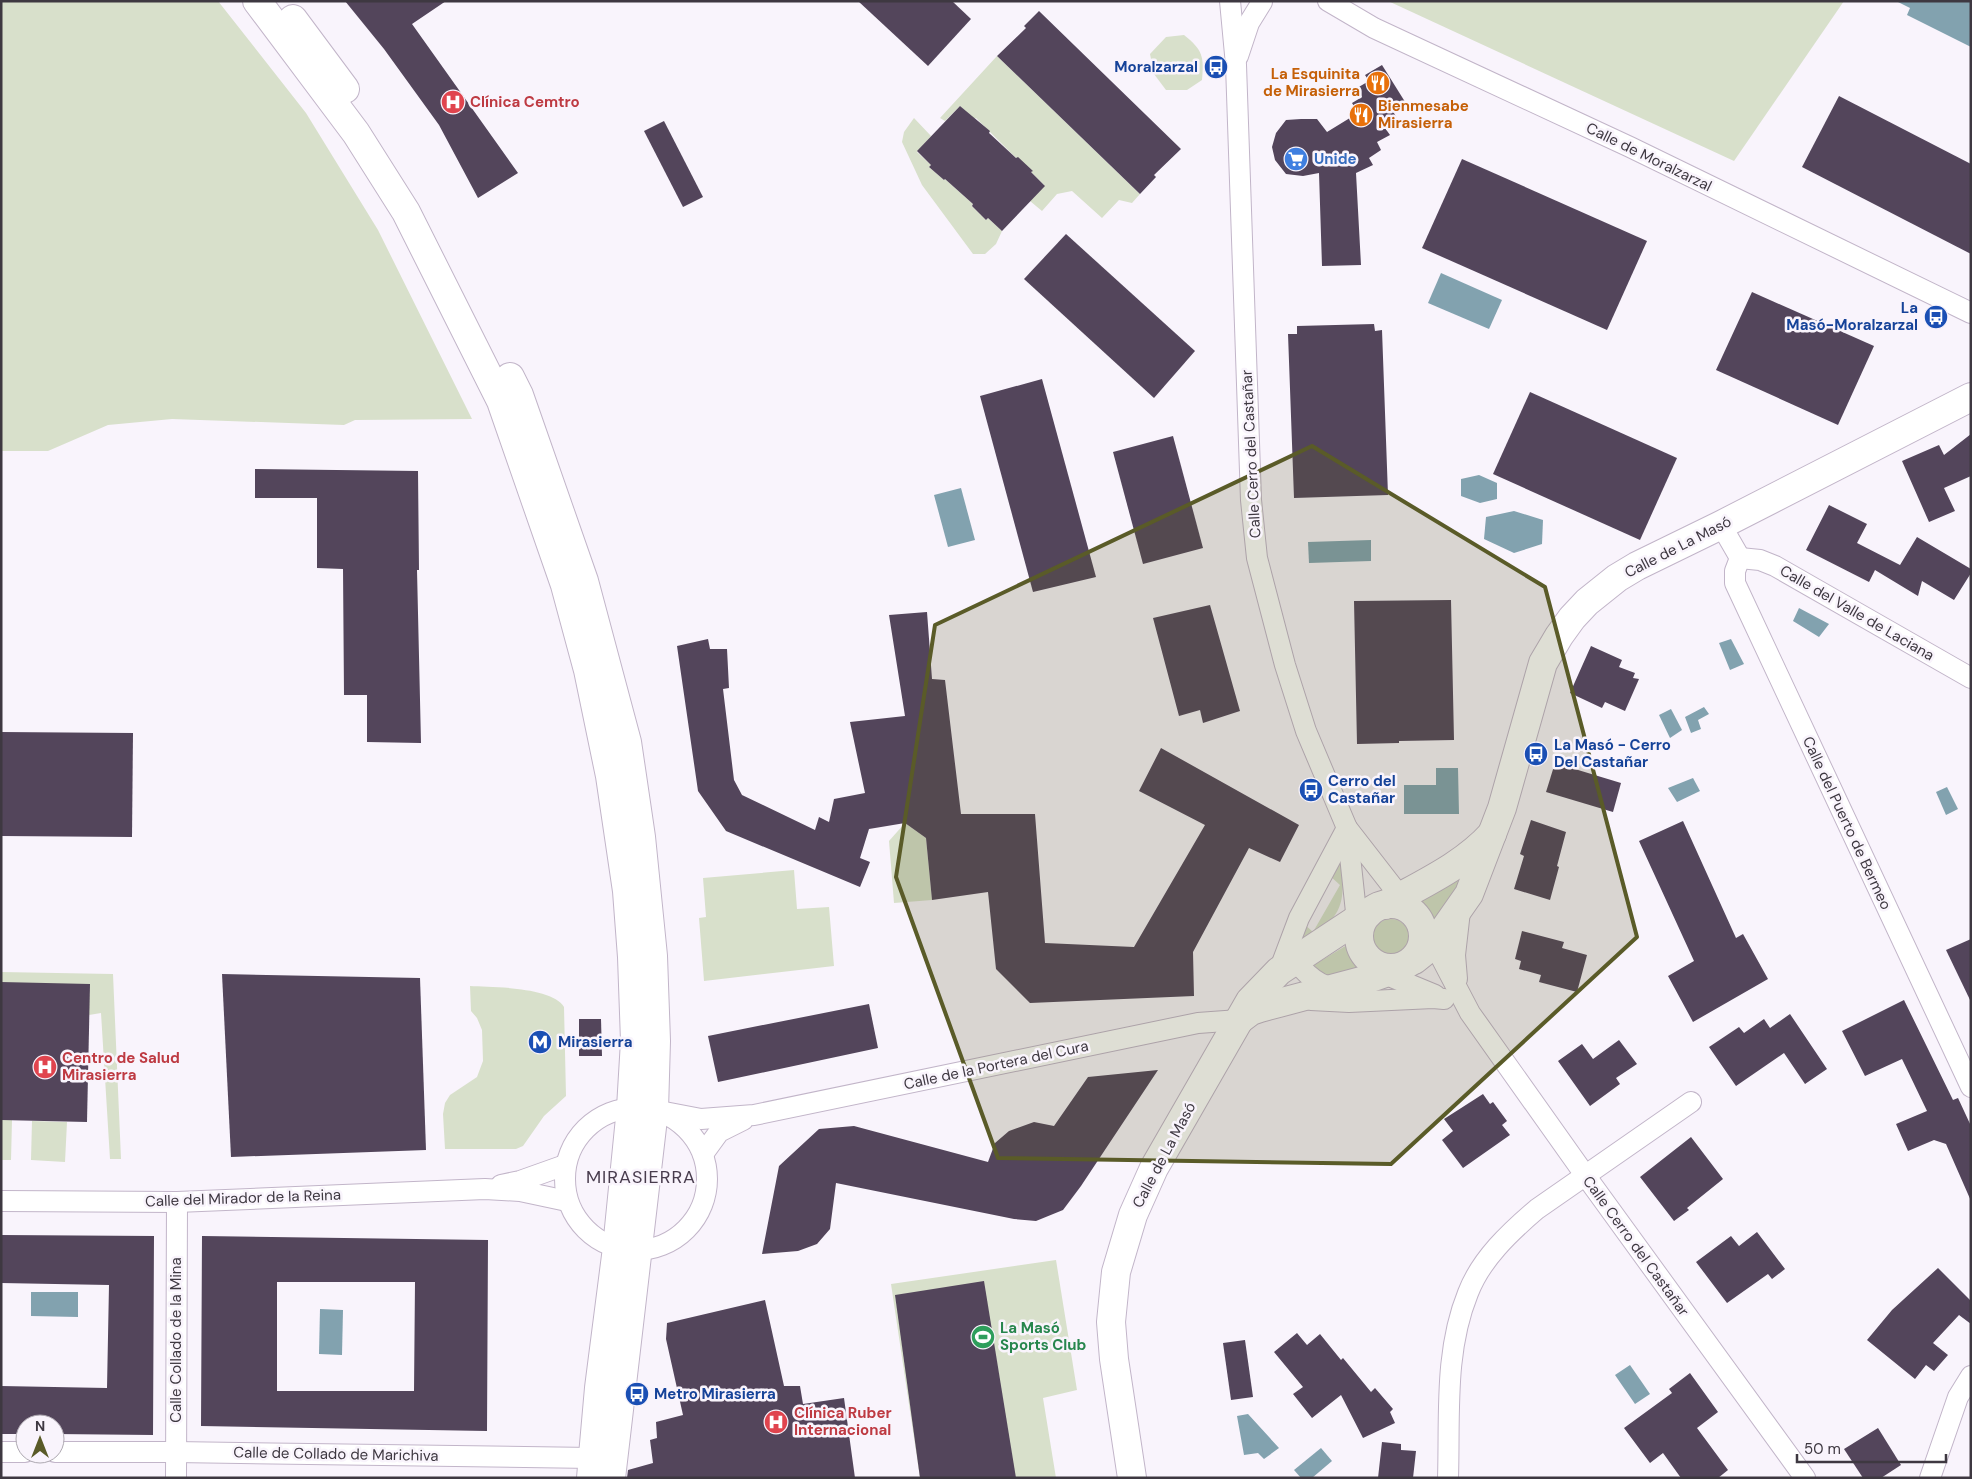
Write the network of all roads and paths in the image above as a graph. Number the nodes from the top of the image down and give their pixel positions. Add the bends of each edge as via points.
1 (257, 1) edge
2 (280, 1) edge
3 (1230, 1) edge
4 (1256, 2) edge
5 (1326, 3) edge
6 (1236, 65) junction
7 (1971, 313) edge
8 (1971, 397) edge
9 (1721, 525) junction
10 (1740, 558) junction
11 (1971, 678) edge
12 (1347, 828) junction
13 (1493, 833) junction
14 (1376, 867) junction
15 (1431, 879) junction
16 (1461, 908) junction
17 (1392, 934) junction
18 (1288, 957) junction
19 (1334, 988) junction
20 (1452, 996) junction
21 (1294, 998) junction
22 (1239, 1020) junction
23 (1971, 1087) edge
24 (1690, 1102) dead end
25 (642, 1109) junction
26 (754, 1115) junction
27 (703, 1154) junction
28 (565, 1165) junction
29 (1585, 1175) junction
30 (485, 1189) junction
31 (1, 1201) edge
32 (567, 1201) junction
33 (177, 1202) junction
34 (627, 1249) junction
35 (1971, 1376) edge
36 (1, 1452) edge
37 (15, 1452) edge
38 (65, 1452) edge
39 (175, 1452) junction
40 (602, 1471) edge
41 (176, 1478) edge
42 (1132, 1478) edge
43 (1448, 1478) edge
44 (1805, 1478) edge
45 (1930, 1478) edge

1 - 25 main road via 356,133 406,212 501,402 565,585 588,670 610,776 627,891
2 - 25 main road via 372,126 424,206 519,394 584,581 627,742 641,836 653,956 656,1041
3 - 6 street, Calle Cerro del Castañar
4 - 6 street, Calle Cerro del Castañar
5 - 7 street, Calle de Moralzarzal
6 - 12 street, Calle Cerro del Castañar via 1250,500 1257,558 1306,731
8 - 9 main road, Calle de La Masó
9 - 10 street
9 - 13 main road, Calle de La Masó via 1630,570 1572,618 1543,663
10 - 11 street, Calle del Valle de Laciana via 1760,560 1775,566
10 - 23 street, Calle del Puerto de Bermeo via 1735,583
12 - 14 street, Calle Cerro del Castañar
12 - 17 street, Calle Cerro del Castañar
12 - 18 street via 1299,918
13 - 15 main road, Calle de La Masó via 1470,854
13 - 16 main road, Calle de La Masó via 1476,880
14 - 15 street, Calle de La Masó via 1406,881
14 - 17 street, Calle Cerro del Castañar
15 - 17 main road, Calle de La Masó
16 - 17 main road, Calle de La Masó
16 - 20 street
17 - 18 main road, Calle de La Masó
17 - 19 main road, Calle de La Masó
17 - 20 street, Calle Cerro del Castañar
17 - 20 street, Calle Cerro del Castañar
18 - 19 street via 1313,979
18 - 22 main road, Calle de La Masó via 1250,1001
19 - 21 main road, Calle de La Masó
20 - 21 street via 1349,1002
20 - 29 street, Calle Cerro del Castañar via 1470,1013
21 - 22 main road, Calle de La Masó via 1260,1008
22 - 26 street, Calle de la Portera del Cura via 1198,1023
22 - 42 main road, Calle de La Masó via 1154,1168 1132,1215 1116,1272 1111,1322
24 - 29 street
25 - 26 street, Calle de la Portera del Cura via 701,1119
25 - 27 street via 666,1115 688,1131
25 - 28 street via 608,1114 589,1125 574,1143
25 - 34 main road
26 - 27 street, Calle de la Portera del Cura via 719,1132
27 - 34 street via 707,1188 695,1220 670,1242 654,1248
28 - 30 street, Calle del Mirador de la Reina
28 - 32 street
29 - 43 street via 1515,1228 1487,1260 1468,1293 1452,1362 1448,1400
29 - 44 street, Calle Cerro del Castañar
30 - 32 street, Calle del Mirador de la Reina via 520,1191
30 - 33 street, Calle del Mirador de la Reina
31 - 33 street, Calle del Mirador de la Reina
32 - 34 street via 586,1231
33 - 39 street, Calle Collado de la Mina
34 - 40 main road via 601,1370
35 - 45 street via 1958,1397
36 - 37 street
38 - 39 street, Calle de Collado de Marichiva
39 - 40 street, Calle de Collado de Marichiva
39 - 41 street, Calle Collado de la Mina

